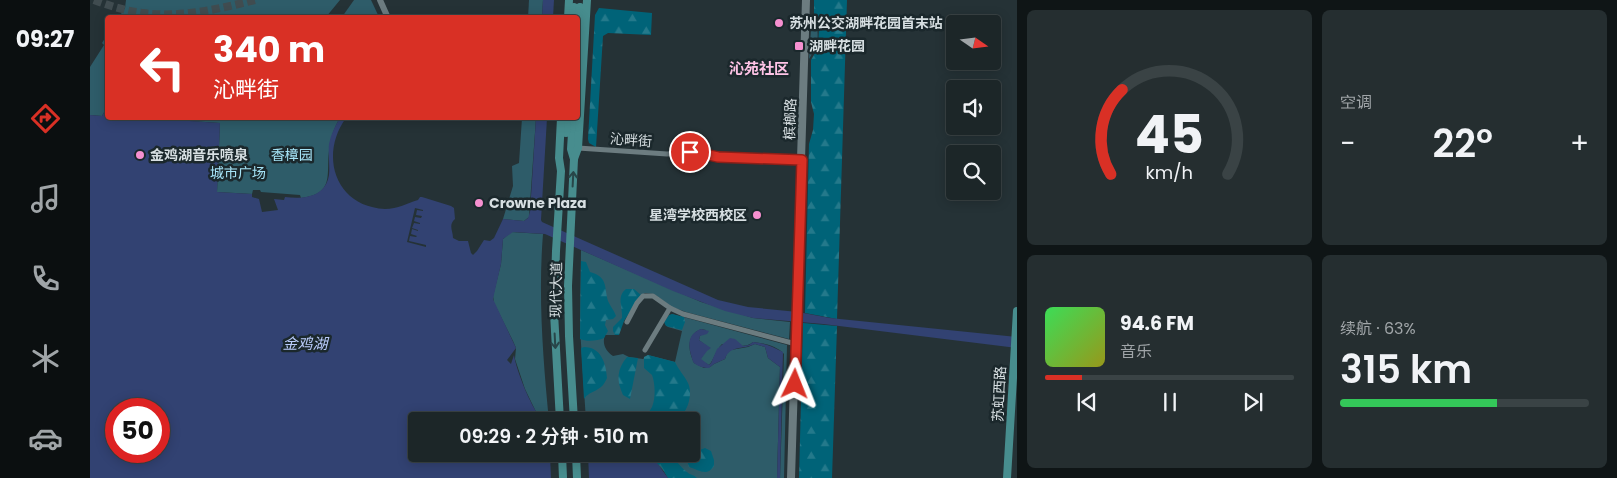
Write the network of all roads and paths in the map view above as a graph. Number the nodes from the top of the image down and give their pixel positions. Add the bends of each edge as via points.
1 (380, 0) edge
2 (587, 0) edge
3 (806, 0) edge
4 (387, 15) edge
5 (580, 115) edge
6 (562, 120) edge
7 (567, 120) edge
8 (573, 120) edge
9 (580, 120) edge
10 (578, 148) junction
11 (574, 159) junction
12 (802, 160) junction
13 (560, 171) junction
14 (670, 308) junction
15 (1017, 311) edge
16 (627, 322) dead end
17 (796, 344) junction
18 (645, 350) dead end
19 (559, 412) edge
20 (573, 412) edge
21 (562, 462) edge
22 (576, 462) edge
23 (563, 478) edge
24 (577, 478) edge
25 (792, 478) edge
26 (1007, 478) edge

1 - 4 street
2 - 5 main road, 现代大道
3 - 12 main road, 槟榔路
6 - 13 main road, 现代大道
7 - 13 main road, 现代大道
8 - 11 main road, 现代大道 via 571,149
9 - 10 main road, 现代大道
10 - 11 main road, 现代大道
10 - 12 street, 沁畔街
20 -> 11 main road, 现代大道 via 568,313
12 - 17 main road, 槟榔路
13 -> 19 main road, 现代大道 via 554,314
14 - 16 street via 653,296 643,296
14 - 17 street
14 - 18 street
15 - 26 main road, 苏虹西路
17 - 25 main road, 槟榔路
21 - 23 main road
22 - 24 main road

